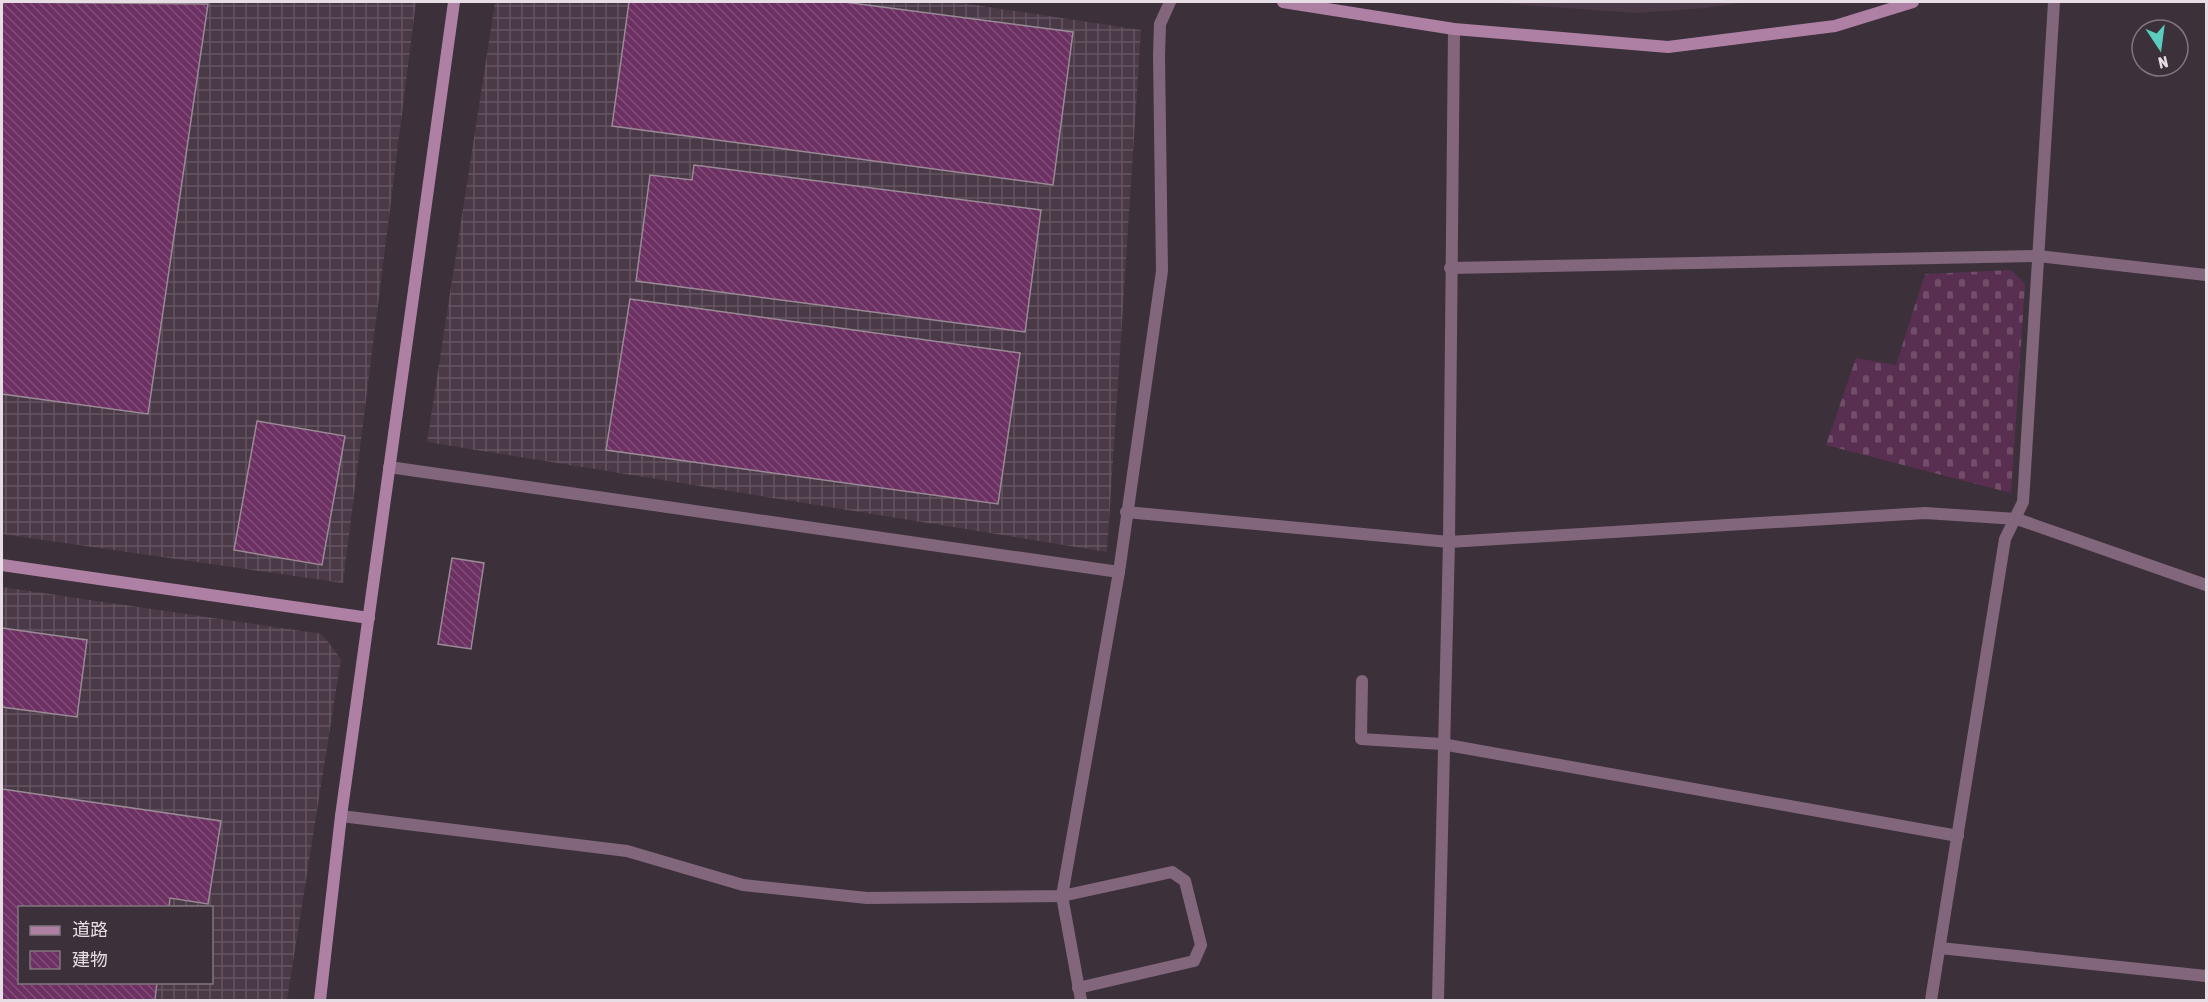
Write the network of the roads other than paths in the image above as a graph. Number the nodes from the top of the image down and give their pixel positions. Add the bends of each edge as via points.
1 (454, 2) edge
2 (1170, 2) edge
3 (1283, 2) edge
4 (1913, 2) edge
5 (2054, 2) edge
6 (1454, 29) junction
7 (2038, 256) junction
8 (1450, 268) junction
9 (2206, 275) edge
10 (388, 467) junction
11 (1126, 513) junction
12 (2017, 519) junction
13 (1449, 542) junction
14 (2, 565) edge
15 (1119, 572) junction
16 (2206, 585) edge
17 (369, 618) junction
18 (1362, 681) dead end
19 (1442, 744) junction
20 (341, 816) junction
21 (1958, 836) junction
22 (1062, 896) junction
23 (1940, 948) junction
24 (2206, 976) edge
25 (1079, 994) edge
26 (320, 1000) edge
27 (1438, 1000) edge
28 (1931, 1000) edge

1 - 10 street
2 - 11 street via 1160,24 1159,56 1162,271
3 - 6 street
4 - 6 street via 1835,26 1668,47
5 - 7 street
6 - 8 street
7 - 8 street
7 - 9 street
7 - 12 street via 2024,502
8 - 13 street
10 - 15 street
10 - 17 street
11 - 13 street
11 - 15 street
12 - 13 street via 1925,513
12 - 16 street
12 - 21 street via 2005,539
13 - 19 street
14 - 17 street
15 - 22 street
17 - 20 street
18 - 19 street via 1361,739
19 - 21 street
19 - 27 street
20 - 22 street via 627,851 743,885 867,898
20 - 26 street
21 - 23 street
22 - 25 street
22 - 25 street via 1172,872 1185,881 1201,945 1194,961
23 - 24 street
23 - 28 street

